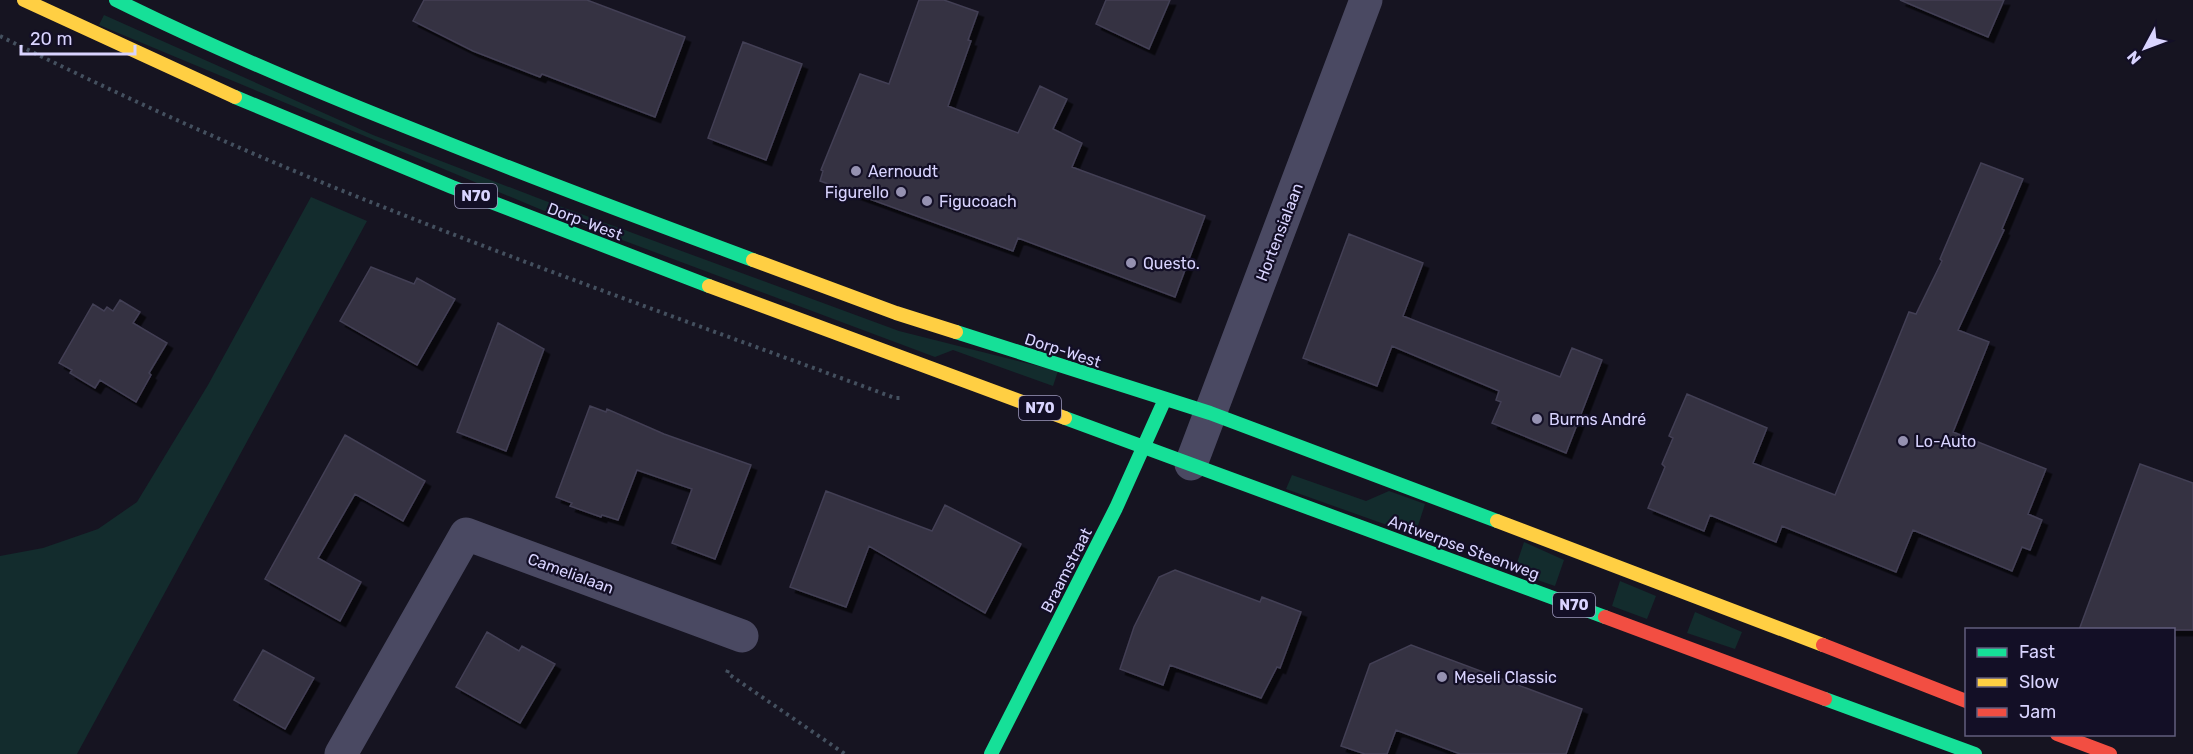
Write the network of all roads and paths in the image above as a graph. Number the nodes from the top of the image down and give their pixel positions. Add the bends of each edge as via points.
1 (24, 0) edge
2 (116, 0) edge
3 (1366, 0) edge
4 (1165, 399) junction
5 (1210, 413) junction
6 (1145, 447) junction
7 (1191, 464) junction
8 (742, 636) joint
9 (1965, 701) edge
10 (2059, 736) edge
11 (341, 754) edge
12 (845, 754) edge
13 (992, 754) edge
14 (1974, 754) edge
15 (2110, 754) edge

1 - 6 main road, Dorp-West / N70 via 274,115 572,234
2 - 4 main road, Dorp-West / N70 via 297,84 585,198 896,313
3 - 5 street, Hortensialaan
4 - 5 main road, N70
4 - 6 main road, Braamstraat
5 - 7 street, Hortensialaan
5 - 9 main road, N70
6 - 7 main road, Antwerpse Steenweg / N70
6 - 13 main road, Braamstraat
7 - 14 main road, Antwerpse Steenweg / N70
8 - 11 street, Camelialaan via 466,534
8 - 12 path via 727,673
10 - 15 main road

